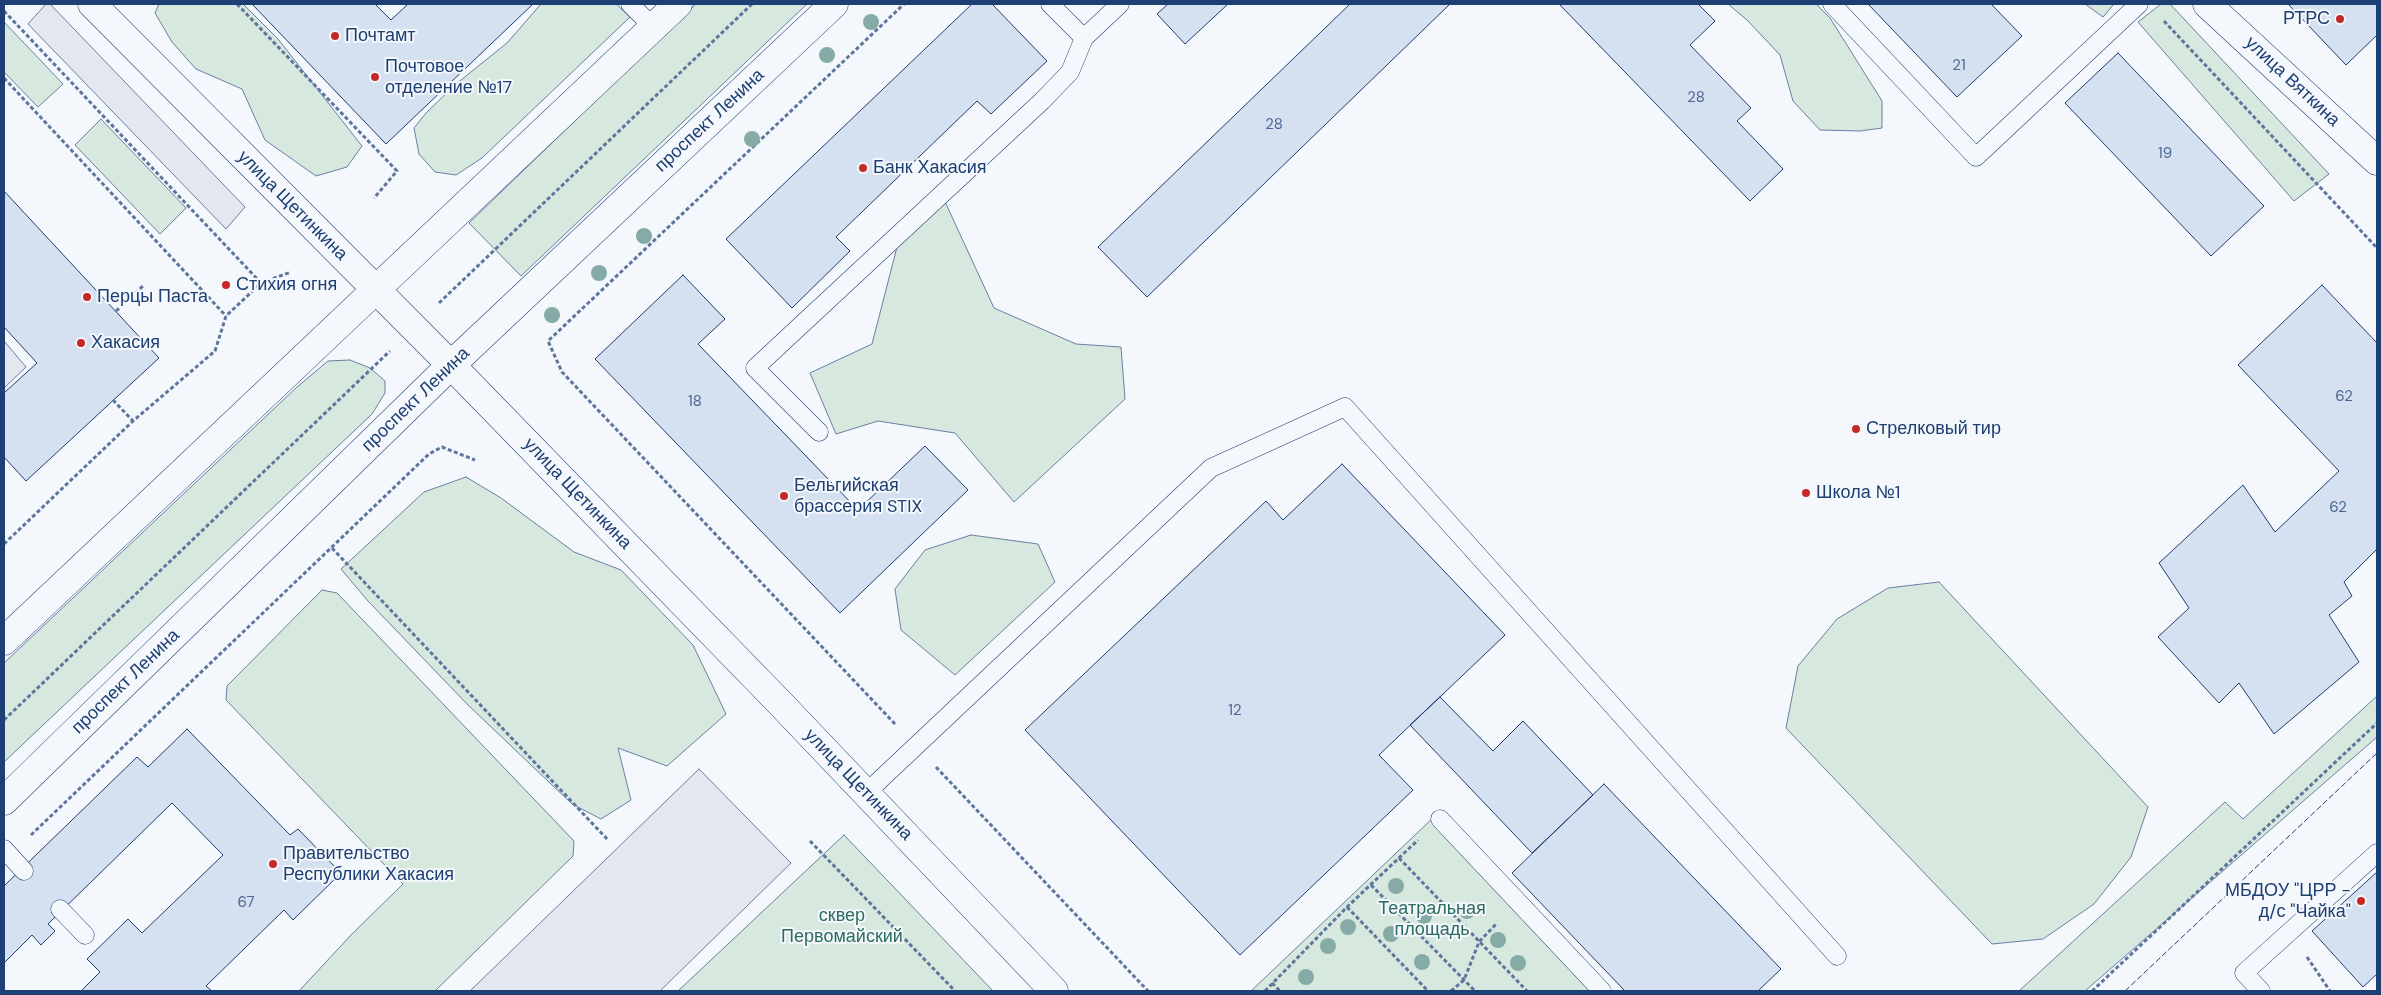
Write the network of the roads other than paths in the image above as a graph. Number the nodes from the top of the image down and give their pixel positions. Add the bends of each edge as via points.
1 (92, 4) edge
2 (630, 4) edge
3 (678, 4) edge
4 (834, 4) edge
5 (1050, 4) edge
6 (1120, 4) edge
7 (1832, 4) edge
8 (2139, 4) edge
9 (2207, 4) edge
10 (653, 27) junction
11 (1084, 38) junction
12 (2376, 156) edge
13 (375, 290) junction
14 (451, 365) junction
15 (818, 432) dead end
16 (4, 641) edge
17 (866, 792) junction
18 (4, 801) edge
19 (1440, 818) road end
20 (7, 852) edge
21 (2377, 853) edge
22 (24, 871) dead end
23 (60, 909) dead end
24 (85, 935) dead end
25 (1837, 956) dead end
26 (1054, 991) edge
27 (1602, 991) edge
28 (2261, 991) edge

1 - 13 street, улица Щетинкина
2 - 10 lane
3 - 10 street
4 - 14 street, проспект Ленина
5 - 11 lane
6 - 11 lane
7 - 8 lane via 1976,157
9 - 12 street, улица Вяткина
10 - 13 street
11 - 15 lane via 1070,72 755,368
13 - 14 street, улица Щетинкина
13 - 16 street
14 - 17 street, улица Щетинкина
14 - 18 street, проспект Ленина
17 - 25 lane via 1211,468 1345,407
17 - 26 street, улица Щетинкина
19 - 27 lane
20 - 22 lane
21 - 28 lane via 2244,973
23 - 24 lane

